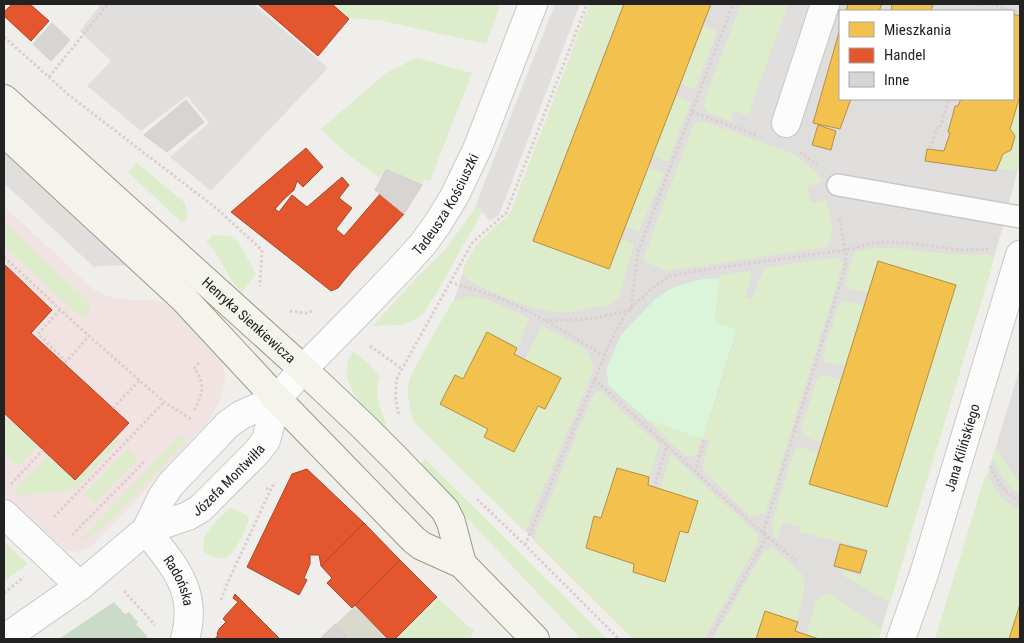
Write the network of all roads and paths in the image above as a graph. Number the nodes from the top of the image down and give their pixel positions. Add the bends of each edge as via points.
1 (108, 4) edge
2 (533, 4) edge
3 (587, 4) edge
4 (733, 4) edge
5 (825, 4) edge
6 (991, 4) edge
7 (1010, 10) edge
8 (4, 37) edge
9 (49, 77) junction
10 (4, 99) edge
11 (949, 100) edge
12 (692, 112) junction
13 (4, 132) edge
14 (757, 135) dead end
15 (790, 136) joint
16 (930, 148) dead end
17 (821, 170) dead end
18 (838, 185) dead end
19 (838, 209) dead end
20 (1020, 217) edge
21 (994, 248) dead end
22 (846, 250) junction
23 (1020, 255) edge
24 (4, 257) edge
25 (450, 282) junction
26 (260, 287) dead end
27 (631, 309) junction
28 (60, 310) junction
29 (286, 310) dead end
30 (319, 310) dead end
31 (545, 320) junction
32 (89, 336) junction
33 (368, 344) dead end
34 (603, 356) junction
35 (200, 362) dead end
36 (302, 369) junction
37 (402, 369) junction
38 (594, 378) junction
39 (140, 380) junction
40 (277, 399) junction
41 (164, 402) junction
42 (113, 408) dead end
43 (400, 416) dead end
44 (189, 417) junction
45 (182, 424) dead end
46 (704, 441) dead end
47 (667, 445) junction
48 (43, 450) dead end
49 (147, 459) dead end
50 (989, 463) dead end
51 (695, 472) junction
52 (10, 484) dead end
53 (655, 484) dead end
54 (270, 491) dead end
55 (477, 498) dead end
56 (1020, 502) edge
57 (4, 514) edge
58 (146, 530) junction
59 (763, 533) junction
60 (767, 537) junction
61 (525, 545) junction
62 (41, 549) junction
63 (796, 561) dead end
64 (462, 564) junction
65 (80, 586) junction
66 (117, 592) dead end
67 (220, 602) dead end
68 (158, 628) dead end
69 (4, 639) edge
70 (185, 639) edge
71 (535, 639) edge
72 (619, 639) edge
73 (709, 639) edge
74 (901, 639) edge

1 - 9 path
2 - 36 street, Tadeusza Kościuszki via 478,147 438,223 404,265
3 - 25 path via 506,213 472,243
4 - 12 path
5 - 15 street
6 - 7 path
8 - 9 path
9 - 26 path via 216,208 262,250
10 - 36 main road, Henryka Sienkiewicza
11 - 16 path
12 - 14 path
12 - 27 path via 638,252
13 - 40 main road, Henryka Sienkiewicza via 184,299
15 - 17 path
18 - 20 lane
19 - 22 path
21 - 22 path via 962,250 890,242
22 - 27 path via 670,276 654,286
22 - 59 path via 845,268
23 - 74 street, Jana Kilińskiego via 924,574
24 - 28 path
25 - 31 path via 491,295
25 - 37 path
27 - 31 path via 571,321
27 - 34 path
28 - 32 path
28 - 32 path via 38,334 65,362
29 - 30 path via 307,313
31 - 34 path
32 - 39 path
33 - 37 path
34 - 38 path
35 - 44 path via 194,369 203,388
36 - 40 street, Józefa Montwiłła
36 - 64 main road, Henryka Sienkiewicza via 445,510
37 - 43 path via 395,390
38 - 47 path
38 - 61 path
39 - 41 path
39 - 42 path
40 - 58 street, Józefa Montwiłła via 241,415 228,425 171,484
40 - 58 street, Józefa Montwiłła via 266,440 243,468 200,510
40 - 64 main road, Henryka Sienkiewicza via 414,540
41 - 44 path
41 - 62 path
44 - 45 path
46 - 51 path
47 - 51 path
47 - 53 path
48 - 52 path
49 - 62 path
50 - 56 path via 1002,487
51 - 59 path
54 - 67 path
55 - 61 path
57 - 62 street
58 - 65 street, Józefa Montwiłła
58 - 70 street, Radońska via 172,564 187,595 190,618
59 - 60 path
60 - 63 path
60 - 73 path
61 - 72 path
62 - 65 street
64 - 71 main road, Henryka Sienkiewicza
65 - 69 street, Józefa Montwiłła
66 - 68 path via 123,589

